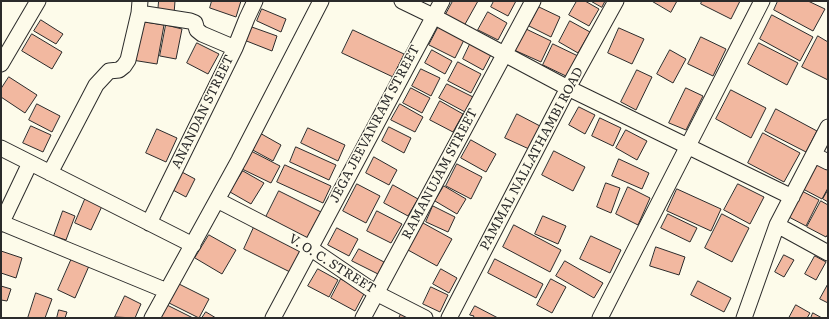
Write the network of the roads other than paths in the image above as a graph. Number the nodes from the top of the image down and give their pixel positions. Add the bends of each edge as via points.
1 (38, 1) edge
2 (255, 1) edge
3 (321, 1) edge
4 (402, 1) edge
5 (442, 1) edge
6 (533, 1) edge
7 (616, 1) edge
8 (762, 1) edge
9 (139, 7) edge
10 (433, 16) junction
11 (235, 48) junction
12 (504, 54) junction
13 (1, 64) edge
14 (568, 88) junction
15 (828, 127) edge
16 (687, 146) junction
17 (1, 148) edge
18 (814, 155) junction
19 (828, 162) edge
20 (30, 163) junction
21 (50, 173) junction
22 (792, 197) junction
23 (217, 200) junction
24 (149, 223) junction
25 (1, 224) edge
26 (777, 225) junction
27 (193, 245) junction
28 (310, 248) junction
29 (828, 253) edge
30 (167, 291) junction
31 (376, 293) junction
32 (152, 318) edge
33 (273, 318) edge
34 (363, 318) edge
35 (425, 318) edge
36 (449, 318) edge
37 (600, 318) edge
38 (744, 318) edge

1 - 13 street
2 - 11 street, ANANDAN STREET
3 - 23 street
4 - 10 street
5 - 10 street, JEGA JEEVANRAM STREET
6 - 12 street, RAMANUJAM STREET
7 - 14 street, PAMMAL NALLATHAMBI ROAD
8 - 16 street
9 - 11 street via 195,23 197,30 202,34
9 - 21 street via 128,60 119,70 109,71 96,85
10 - 12 street
10 - 28 street, JEGA JEEVANRAM STREET
11 - 24 street, ANANDAN STREET
12 - 14 street
12 - 31 street, RAMANUJAM STREET
14 - 16 street
14 - 36 street, PAMMAL NALLATHAMBI ROAD
15 - 18 street
16 - 22 street
16 - 37 street
17 - 20 street
18 - 19 street
18 - 22 street
20 - 21 street
20 - 25 street
21 - 24 street
22 - 26 street
23 - 27 street
23 - 28 street, V. O. C. STREET
24 - 27 street
25 - 30 street
26 - 29 street
26 - 38 street
27 - 30 street
28 - 31 street, V. O. C. STREET
28 - 33 street, JEGA JEEVANRAM STREET
30 - 32 street
31 - 34 street, RAMANUJAM STREET
31 - 35 street, V. O. C. STREET

